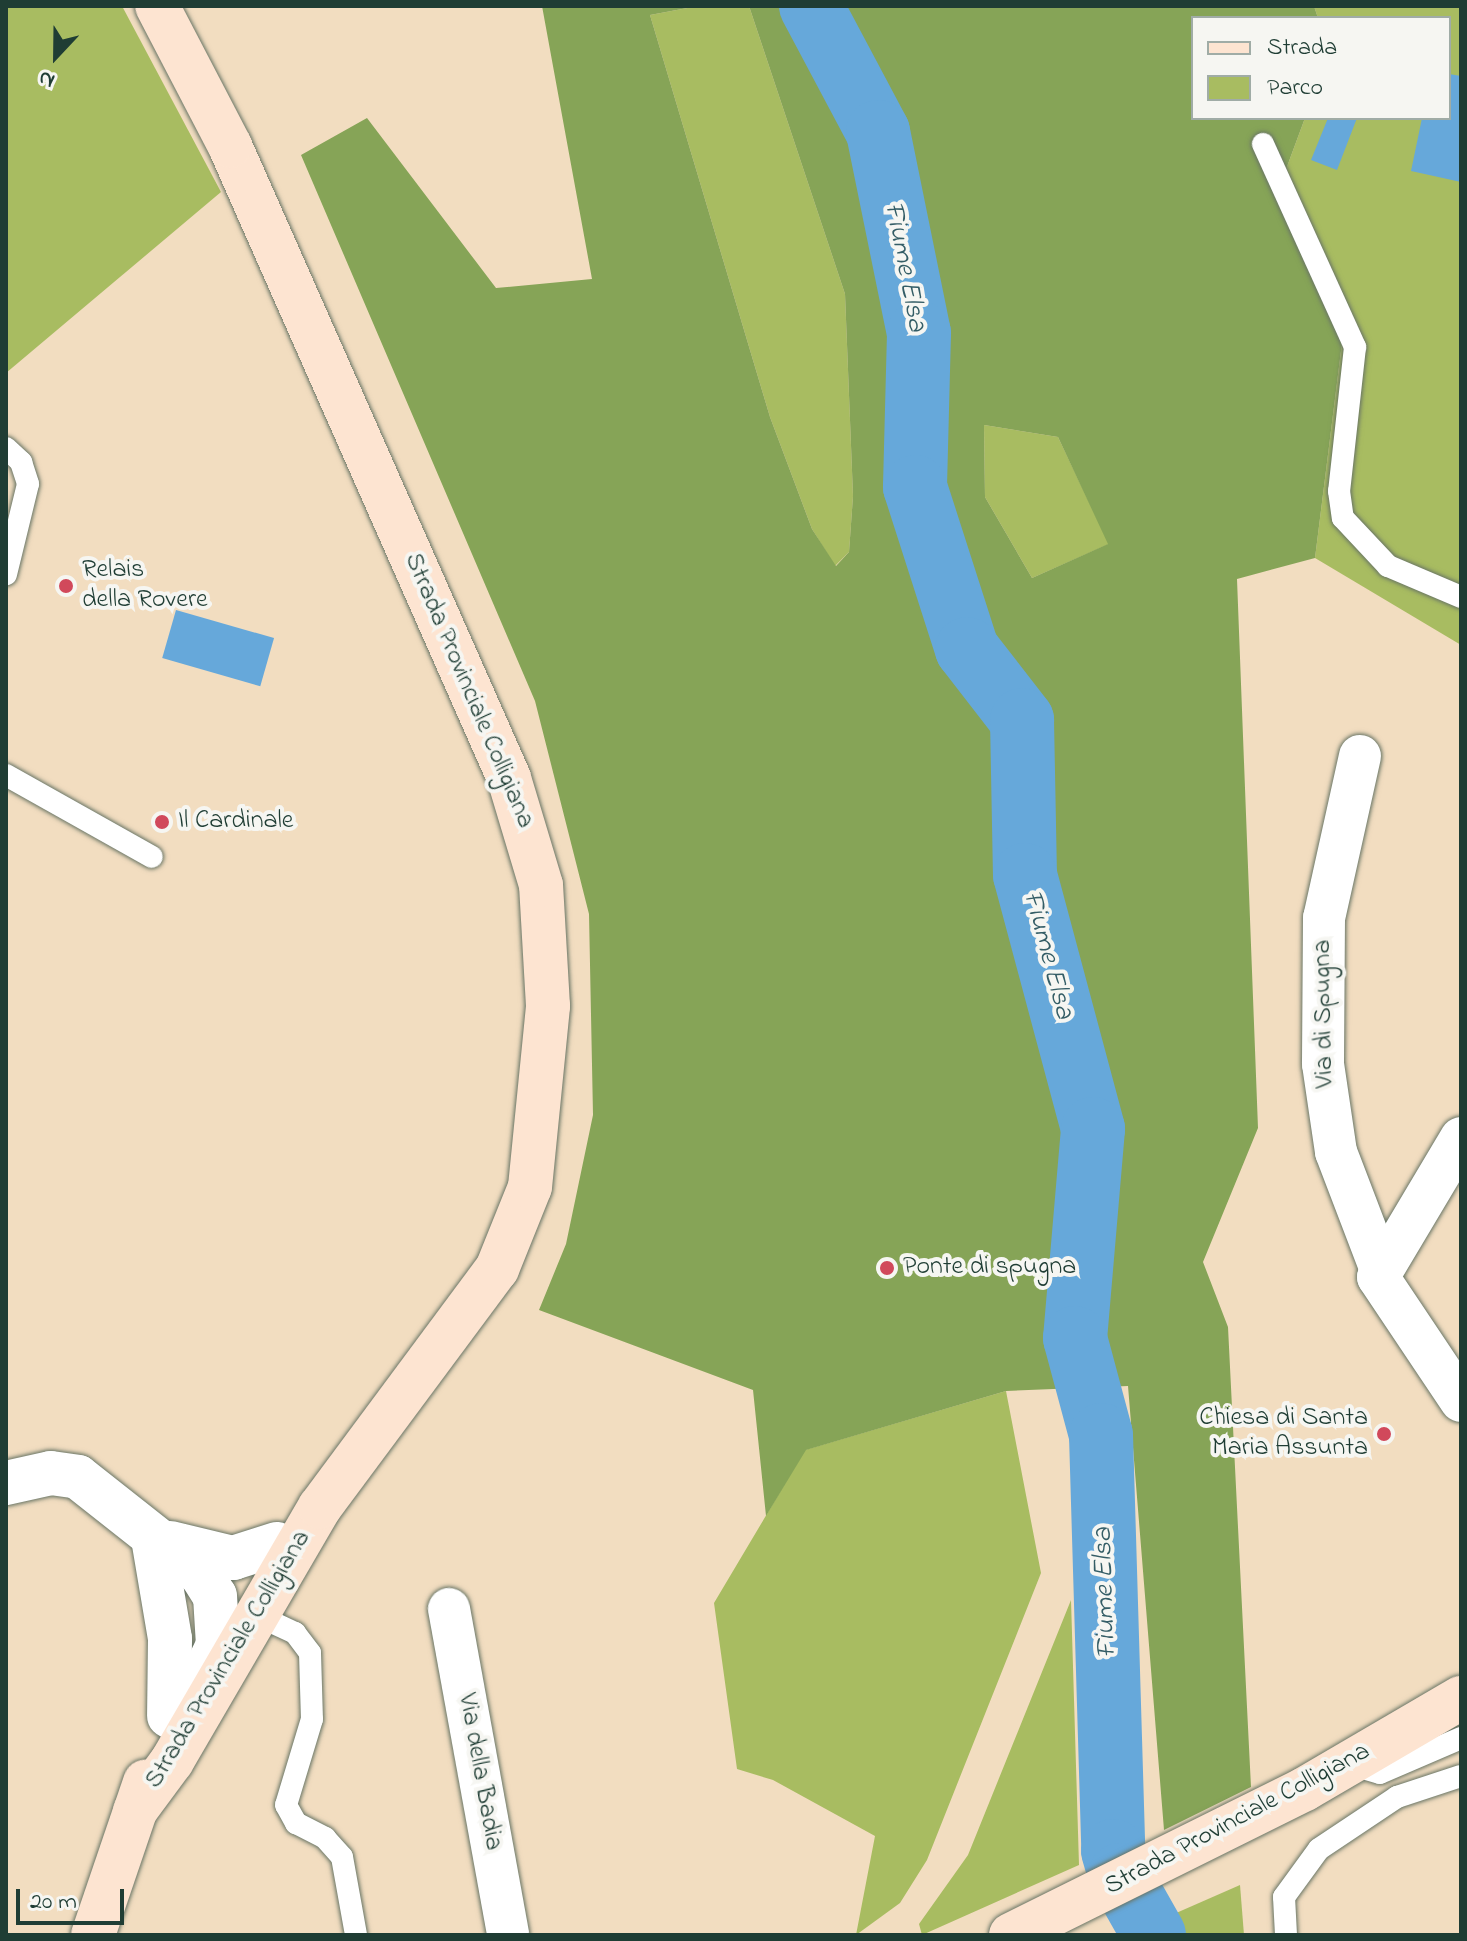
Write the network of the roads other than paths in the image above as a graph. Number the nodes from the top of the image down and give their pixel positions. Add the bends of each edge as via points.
1 (157, 6) edge
2 (1263, 144) dead end
3 (6, 448) edge
4 (6, 574) edge
5 (1461, 597) edge
6 (1360, 756) dead end
7 (6, 775) edge
8 (152, 857) dead end
9 (1461, 1138) edge
10 (1380, 1267) junction
11 (1461, 1401) edge
12 (6, 1483) edge
13 (320, 1507) junction
14 (153, 1538) junction
15 (277, 1544) junction
16 (449, 1609) dead end
17 (230, 1612) junction
18 (1461, 1698) edge
19 (169, 1716) junction
20 (1461, 1738) edge
21 (1348, 1763) junction
22 (1461, 1776) edge
23 (135, 1811) junction
24 (93, 1935) edge
25 (356, 1935) edge
26 (508, 1935) edge
27 (1011, 1935) edge
28 (1286, 1935) edge

1 - 13 main road, Strada Provinciale Colligiana via 230,146 492,736 523,818 545,908 545,1078 530,1187 520,1217 485,1286
2 - 5 lane via 1355,347 1339,491 1343,518 1388,566
3 - 4 lane via 21,462 28,484
6 - 10 street, Via di Spugna via 1324,918 1323,1064 1336,1152
7 - 8 lane
9 - 10 street
10 - 11 street, Via di Spugna via 1382,1289
12 - 14 street via 51,1473 78,1477
13 - 15 main road, Strada Provinciale Colligiana
13 - 17 main road, Strada Provinciale Colligiana
14 - 15 street via 233,1558
14 - 17 street via 200,1624
14 - 19 street via 170,1639
15 - 17 main road, Strada Provinciale Colligiana
16 - 26 street, Via della Badia
17 - 19 main road, Strada Provinciale Colligiana
17 - 23 main road, Strada Provinciale Colligiana via 172,1761
17 - 25 lane via 295,1633 310,1653 312,1719 286,1805 296,1823 325,1838 342,1857
18 - 21 main road, Strada Provinciale Colligiana
19 - 23 main road, Strada Provinciale Colligiana
20 - 21 lane via 1380,1773
21 - 27 main road, Strada Provinciale Colligiana
22 - 28 lane via 1397,1797 1319,1849 1284,1897
23 - 24 main road, Strada Provinciale Colligiana

